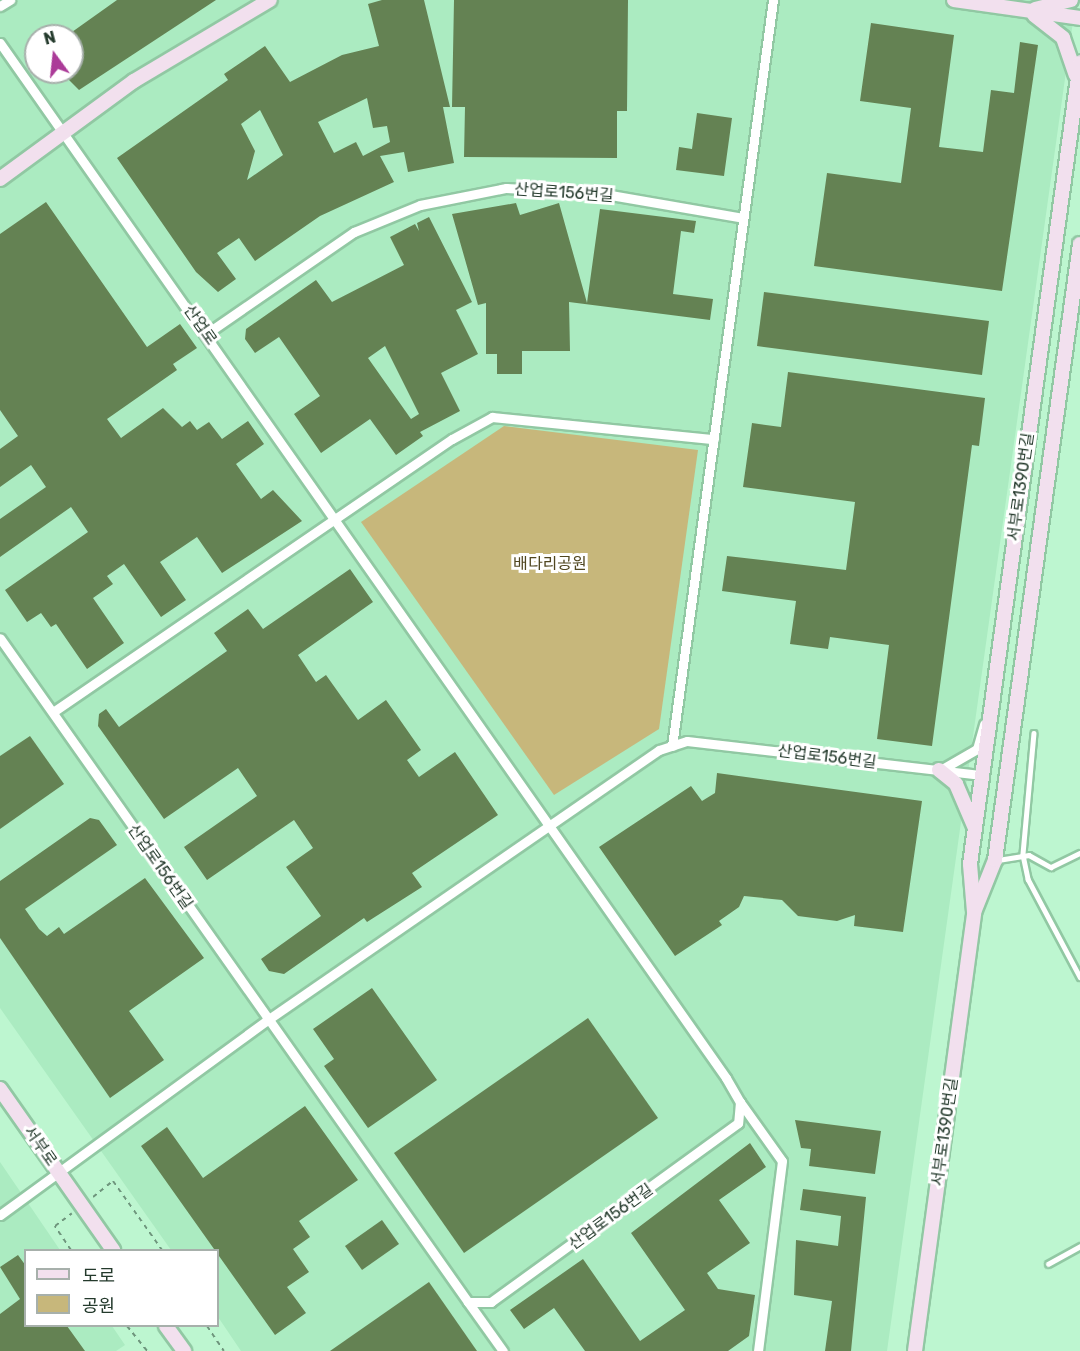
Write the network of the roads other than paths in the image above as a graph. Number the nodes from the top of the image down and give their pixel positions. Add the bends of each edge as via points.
1 (10, 0) edge
2 (270, 0) edge
3 (773, 0) edge
4 (954, 0) edge
5 (1071, 0) edge
6 (0, 6) edge
7 (1027, 11) junction
8 (1080, 18) edge
9 (0, 43) edge
10 (1080, 63) edge
11 (1077, 83) junction
12 (63, 133) junction
13 (0, 179) edge
14 (743, 218) junction
15 (1080, 244) edge
16 (206, 334) junction
17 (714, 439) junction
18 (336, 518) junction
19 (0, 638) edge
20 (995, 679) junction
21 (53, 712) junction
22 (1034, 733) dead end
23 (672, 746) junction
24 (939, 770) junction
25 (982, 775) junction
26 (1006, 778) junction
27 (552, 824) junction
28 (975, 828) junction
29 (1080, 853) edge
30 (1023, 855) junction
31 (995, 860) junction
32 (974, 912) junction
33 (1080, 977) edge
34 (266, 1022) junction
35 (0, 1089) edge
36 (740, 1102) junction
37 (59, 1174) junction
38 (0, 1215) edge
39 (1080, 1246) edge
40 (112, 1249) edge
41 (1048, 1264) dead end
42 (468, 1302) junction
43 (167, 1327) edge
44 (184, 1351) edge
45 (503, 1351) edge
46 (758, 1351) edge
47 (915, 1351) edge

1 - 6 street
2 - 12 street via 134,81
3 - 14 street
4 - 7 street
5 - 7 street
7 - 8 street
7 - 11 street via 1063,38
9 - 12 street, 산업로
10 - 11 street, 서부로1390번길
11 - 20 street, 서부로1390번길
12 - 13 street
12 - 16 street, 산업로
14 - 16 street, 산업로156번길 via 599,193 506,188 420,205 354,232
14 - 17 street
15 - 26 street, 서부로1390번길
16 - 18 street, 산업로
17 - 18 street via 492,417
17 - 23 street
18 - 21 street
18 - 27 street
19 - 21 street, 산업로156번길
20 - 24 street via 977,749
20 - 25 street, 서부로1390번길
21 - 34 street, 산업로156번길
22 - 30 lane
23 - 24 street, 산업로156번길 via 687,741
23 - 27 street, 산업로156번길
24 - 25 street, 산업로156번길
24 - 28 street via 956,784
25 - 26 street
25 - 28 street, 서부로1390번길
26 - 31 street, 서부로1390번길
27 - 34 street, 산업로156번길
27 - 36 street
28 - 32 street, 서부로1390번길 via 970,864
29 - 30 lane via 1050,867
30 - 31 lane
30 - 33 lane via 1028,879
31 - 32 street, 서부로1390번길
32 - 47 street, 서부로1390번길
34 - 37 street
34 - 42 street, 산업로156번길
35 - 37 street, 서부로
36 - 42 street, 산업로156번길 via 738,1123 723,1136 491,1302
36 - 46 street via 782,1161
37 - 38 street, 서부로
37 - 40 street, 서부로
39 - 41 lane
42 - 45 street
43 - 44 street

